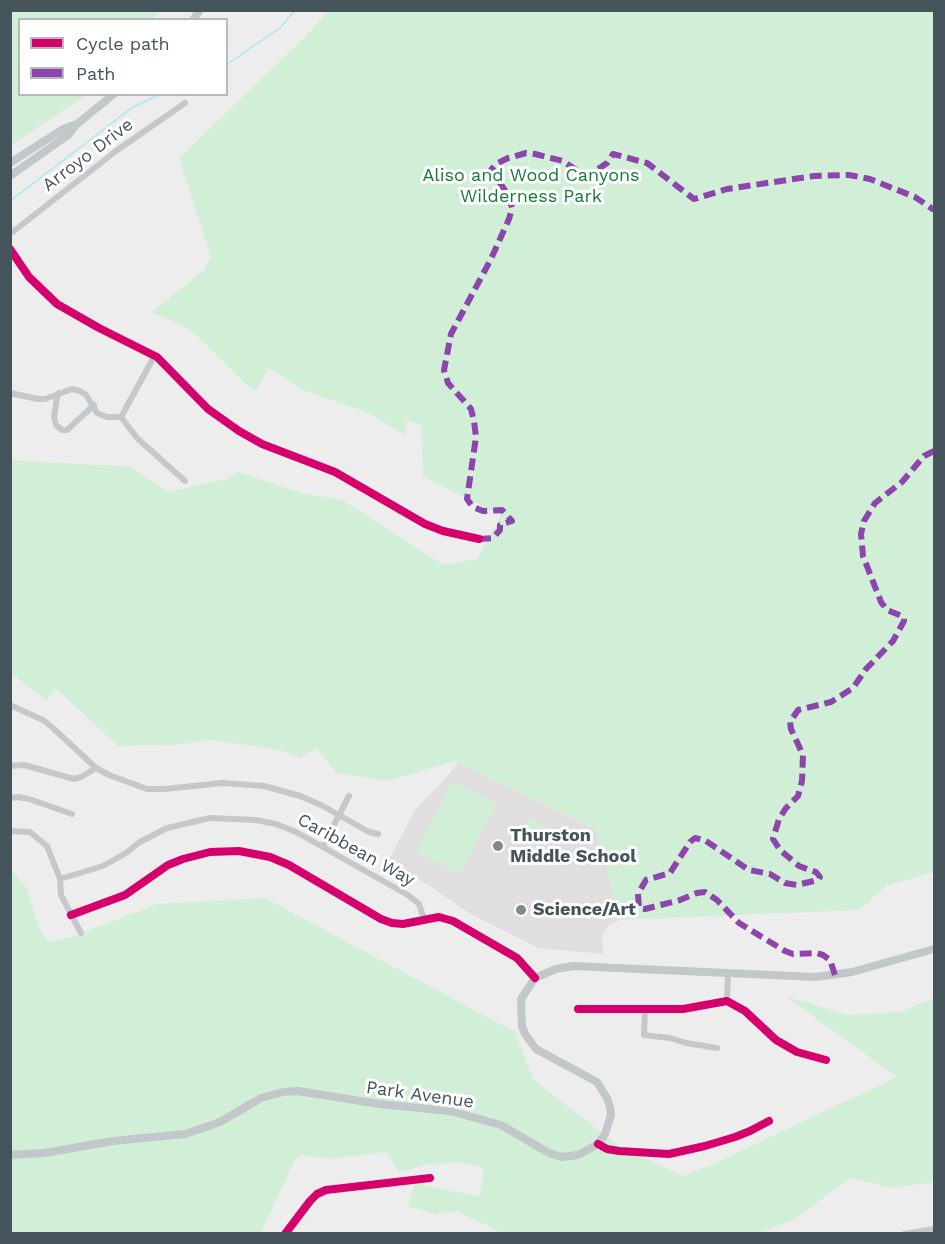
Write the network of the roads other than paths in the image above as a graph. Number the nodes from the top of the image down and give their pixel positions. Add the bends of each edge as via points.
1 (112, 96) edge
2 (185, 103) dead end
3 (77, 124) junction
4 (10, 163) edge
5 (10, 176) edge
6 (10, 234) edge
7 (10, 249) edge
8 (155, 356) junction
9 (10, 393) edge
10 (59, 393) junction
11 (94, 405) junction
12 (120, 417) junction
13 (185, 481) dead end
14 (480, 538) dead end
15 (10, 705) edge
16 (10, 766) edge
17 (96, 768) junction
18 (349, 796) dead end
19 (10, 798) edge
20 (72, 814) dead end
21 (339, 815) junction
22 (10, 831) edge
23 (378, 834) dead end
24 (323, 846) junction
25 (60, 879) junction
26 (71, 915) junction
27 (424, 919) junction
28 (81, 933) dead end
29 (934, 950) edge
30 (728, 973) junction
31 (535, 978) junction
32 (727, 1001) junction
33 (578, 1009) dead end
34 (645, 1009) junction
35 (717, 1048) dead end
36 (826, 1060) dead end
37 (769, 1121) dead end
38 (598, 1144) junction
39 (10, 1155) edge
40 (430, 1178) dead end
41 (934, 1229) edge
42 (285, 1233) edge
43 (904, 1233) edge

1 - 3 main road
2 - 6 street, Arroyo Drive
3 - 4 main road
3 - 5 main road via 68,135
7 - 8 street via 29,277 57,303
8 - 12 street
8 - 14 street via 217,417 262,444 335,472 425,524
9 - 10 street via 38,399
10 - 11 street via 80,391
10 - 11 street via 54,417 62,430
11 - 12 street via 102,416
12 - 13 street via 137,438
15 - 17 street via 48,724
16 - 17 street via 24,765 74,779
17 - 21 street via 147,789 222,783 264,786 300,796
18 - 21 street
19 - 20 street via 19,797
21 - 23 street
21 - 24 street
22 - 25 street via 30,832 47,846
24 - 25 street, Caribbean Way via 276,824 210,818 167,828 103,866
24 - 27 street, Caribbean Way via 408,895 419,904
25 - 26 street via 61,895
26 - 27 street via 125,895 183,859 210,852 239,851 289,865 381,919 404,924
26 - 28 street
27 - 31 street via 439,917 453,921 517,958
29 - 30 main road via 835,975
30 - 31 main road via 573,966
30 - 32 street
31 - 38 main road via 521,999 522,1026 536,1049 589,1077 603,1090 610,1115
32 - 34 street via 683,1009
32 - 36 street via 745,1011 776,1040 797,1052
33 - 34 street
34 - 35 street via 644,1035
37 - 38 street via 735,1137 669,1154 619,1151
38 - 39 main road, Park Avenue via 578,1155 561,1156 501,1125 471,1116 298,1091 261,1098 220,1122 185,1134
40 - 42 street via 326,1190 310,1201
41 - 43 street

